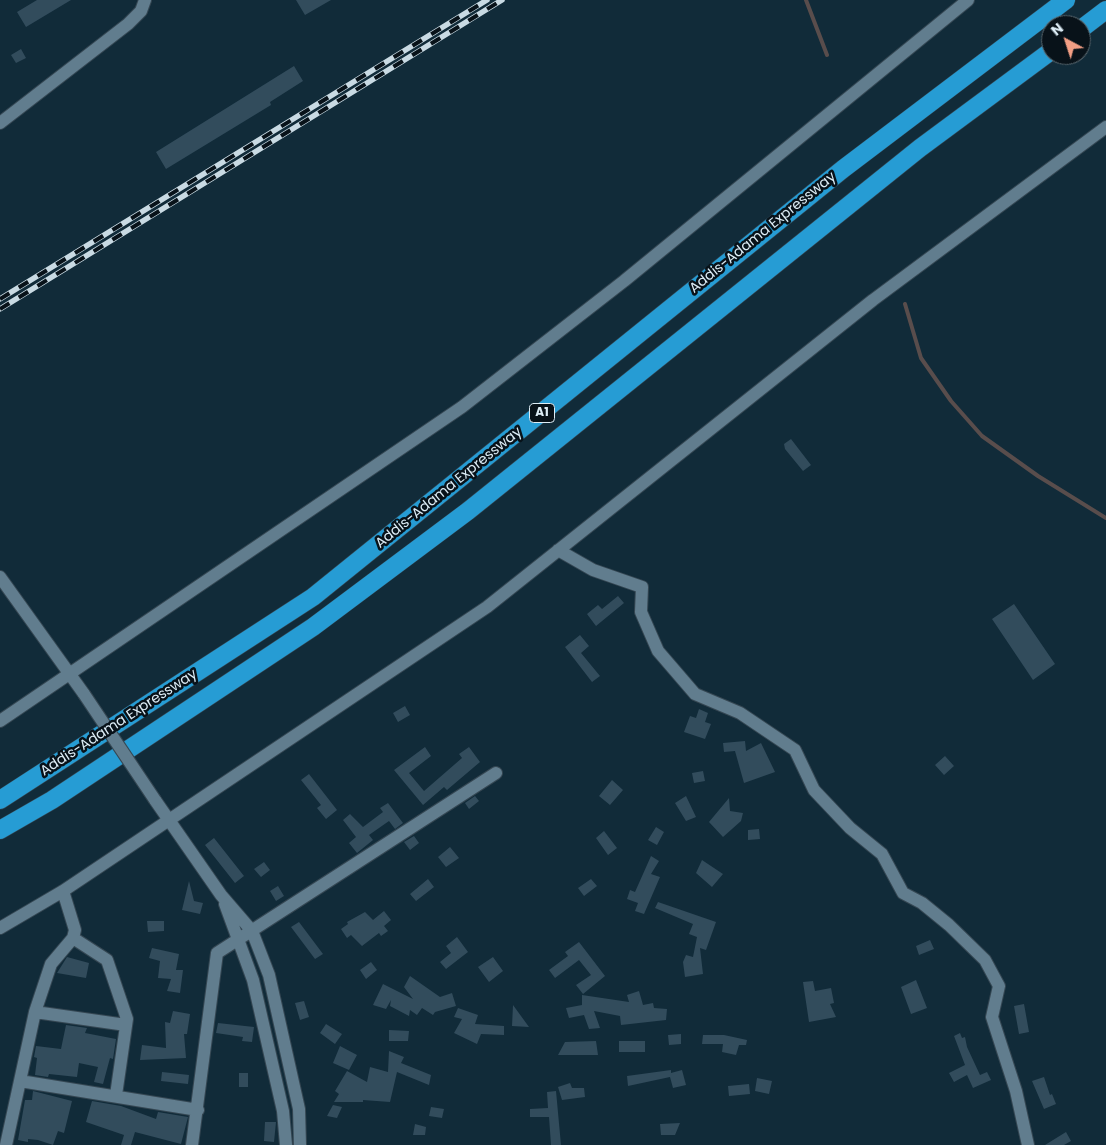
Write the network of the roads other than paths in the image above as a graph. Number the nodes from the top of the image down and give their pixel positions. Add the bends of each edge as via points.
1 (145, 0) edge
2 (968, 0) edge
3 (1066, 0) edge
4 (1106, 10) edge
5 (1091, 21) edge
6 (1041, 58) edge
7 (0, 123) edge
8 (1106, 127) edge
9 (558, 550) junction
10 (0, 576) edge
11 (70, 673) junction
12 (0, 721) edge
13 (496, 773) dead end
14 (0, 800) edge
15 (168, 821) junction
16 (0, 830) edge
17 (63, 891) junction
18 (221, 895) junction
19 (0, 928) edge
20 (252, 931) junction
21 (73, 938) junction
22 (238, 938) junction
23 (35, 1012) junction
24 (126, 1025) junction
25 (20, 1081) junction
26 (116, 1095) junction
27 (198, 1110) junction
28 (6, 1145) edge
29 (192, 1145) edge
30 (286, 1145) edge
31 (300, 1145) edge
32 (1028, 1145) edge

1 - 7 street via 141,11 128,24
2 - 11 street via 624,281 462,407
3 - 14 highway, Addis-Adama Expressway / A1 via 843,169 313,597
4 - 5 highway
6 - 16 highway, Addis-Adama Expressway / A1 via 920,148 468,511 313,627 52,800
8 - 9 street via 873,300
9 - 15 street via 486,607
9 - 32 street via 593,570 642,587 641,612 658,651 695,694 740,712 795,750 814,790 850,828 882,854 903,893 950,925 985,960 999,986 992,1017 1016,1090
10 - 11 street
11 - 12 street
11 - 15 street, bridge
13 - 20 street
15 - 17 street
15 - 18 street
17 - 19 street
17 - 21 street via 75,930
18 - 20 street
18 - 22 street
20 - 22 street
20 - 31 street via 269,975 299,1109
21 - 23 street via 51,964
21 - 24 street via 106,960
22 - 27 street via 217,953
22 - 30 street via 262,1017 283,1111
23 - 24 street
23 - 25 street
24 - 26 street
25 - 26 street
25 - 28 street
26 - 27 street
27 - 29 street

